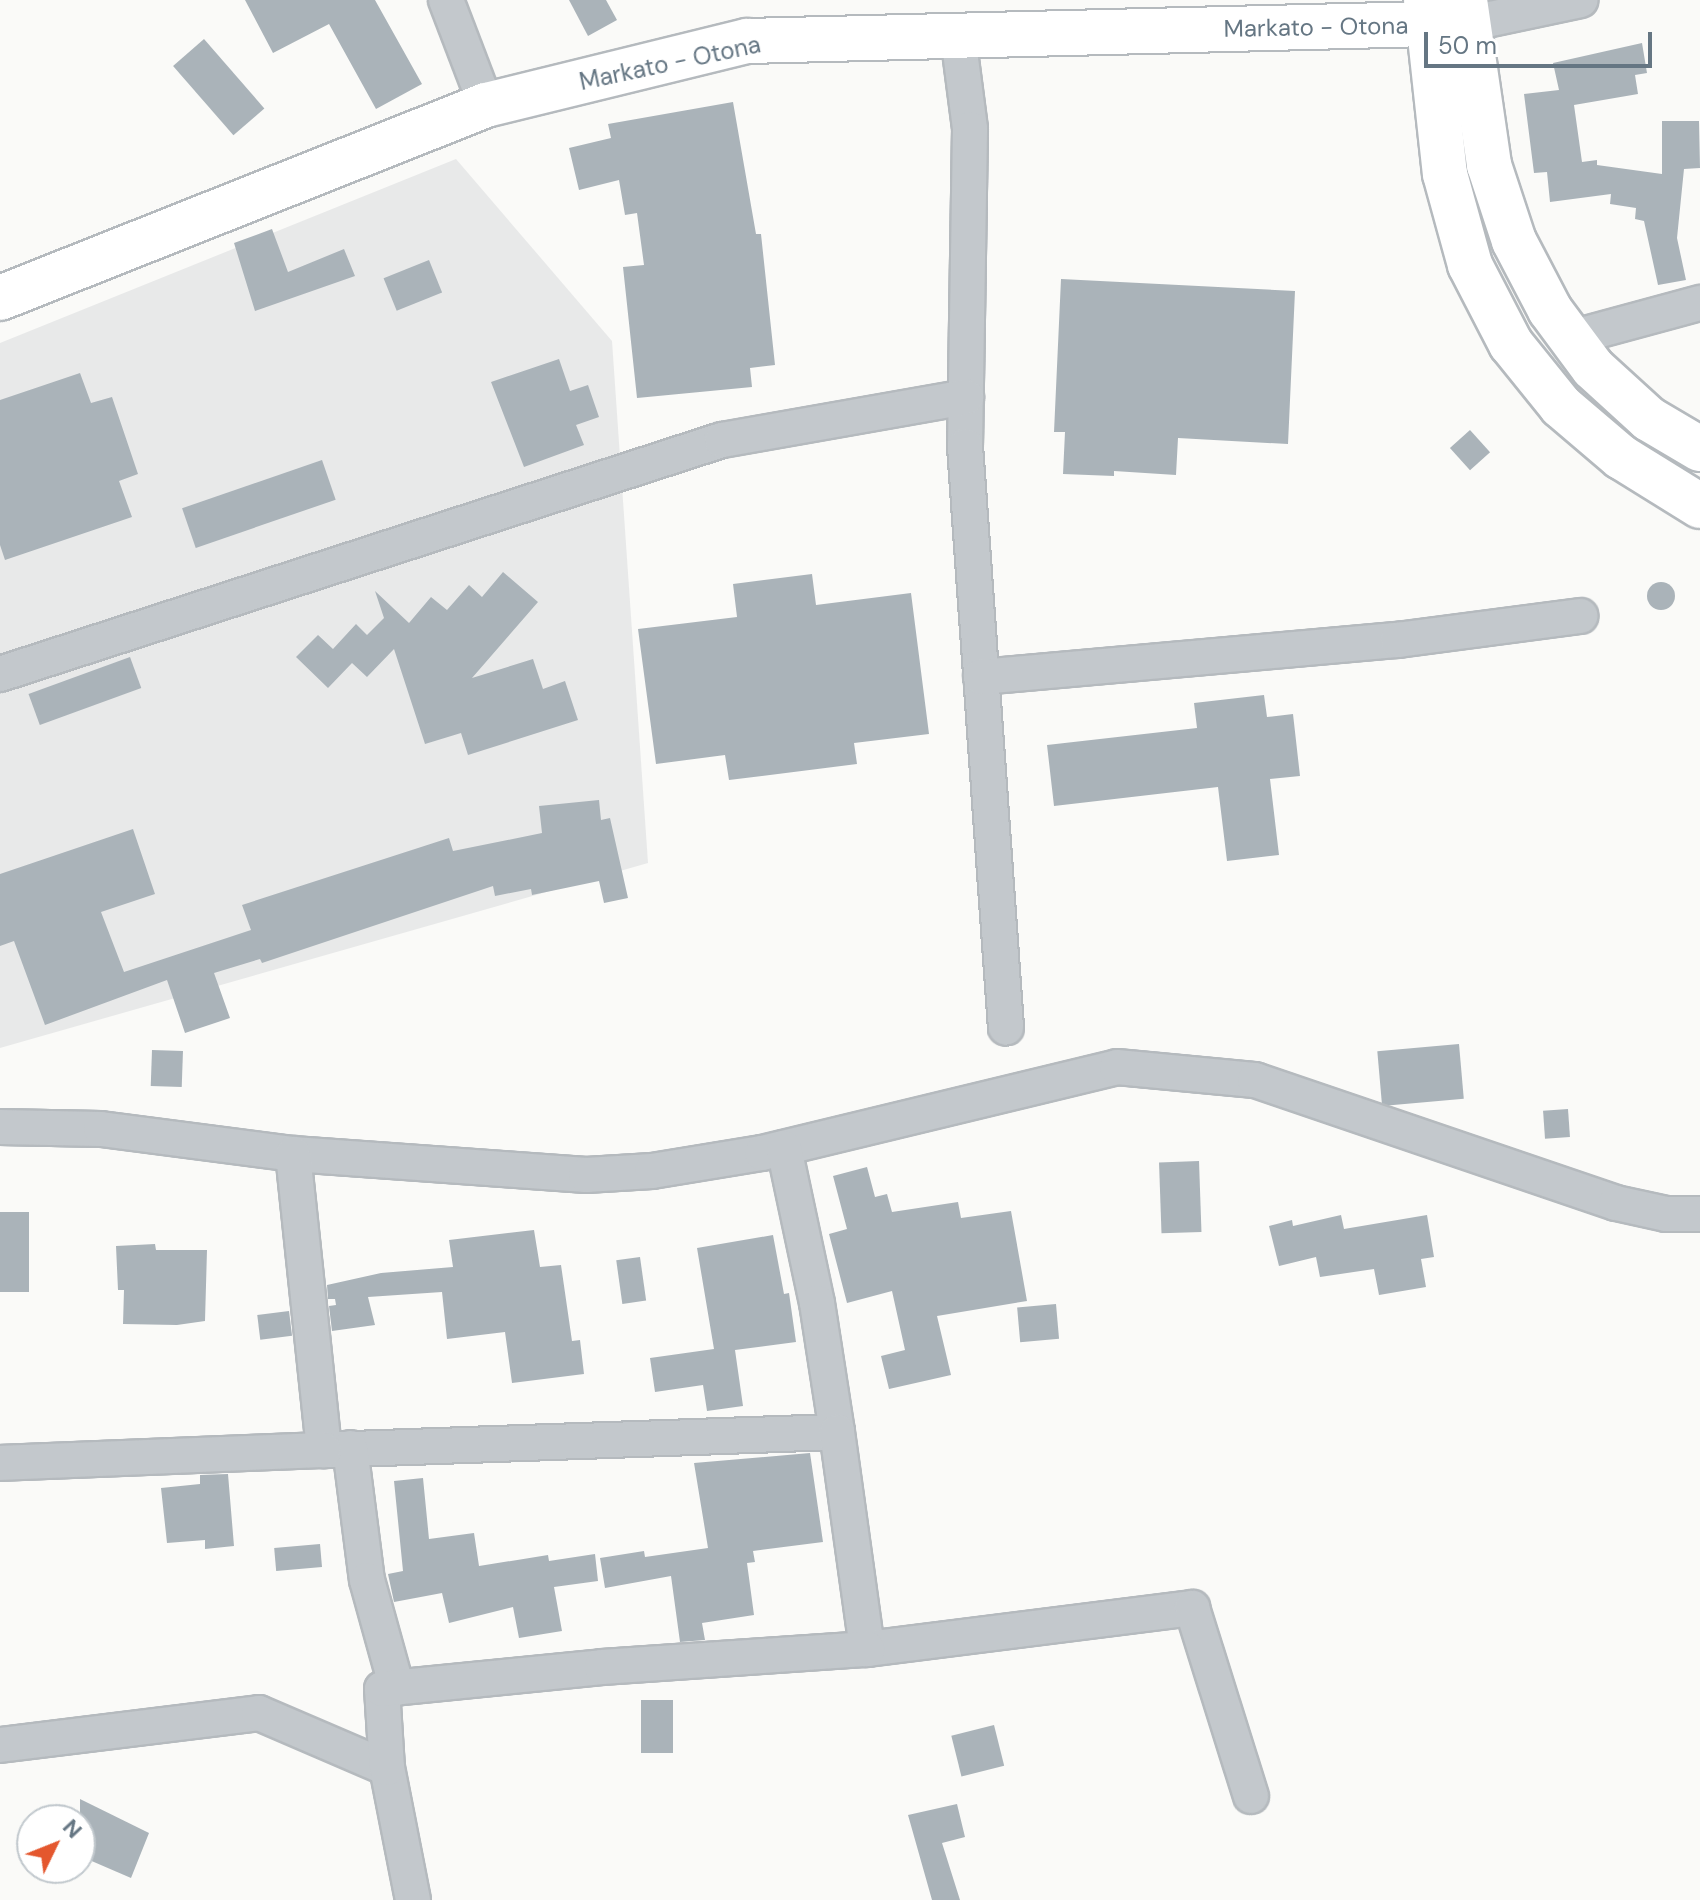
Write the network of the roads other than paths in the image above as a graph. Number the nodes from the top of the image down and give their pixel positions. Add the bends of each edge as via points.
1 (446, 0) edge
2 (1581, 0) edge
3 (1446, 12) edge
4 (958, 36) junction
5 (486, 105) junction
6 (0, 298) edge
7 (1700, 303) edge
8 (1571, 338) junction
9 (966, 397) junction
10 (1700, 449) edge
11 (1700, 506) edge
12 (1580, 616) dead end
13 (0, 674) edge
14 (981, 677) junction
15 (1006, 1028) dead end
16 (0, 1127) edge
17 (784, 1148) junction
18 (293, 1154) junction
19 (1700, 1214) edge
20 (837, 1432) junction
21 (337, 1449) junction
22 (0, 1463) edge
23 (867, 1649) junction
24 (397, 1688) junction
25 (0, 1745) edge
26 (387, 1768) junction
27 (1251, 1796) dead end
28 (413, 1900) edge

1 - 5 street
2 - 3 street
3 - 4 main road, Markato - Otona
3 - 8 main road via 1514,241
3 - 11 main road via 1445,174 1470,265 1511,344 1561,406 1621,457
4 - 5 main road, Markato - Otona via 747,41
4 - 9 street via 970,129
5 - 6 main road, Markato - Otona
7 - 8 street
8 - 10 main road via 1593,368 1649,419
9 - 13 street via 722,440
9 - 14 street
12 - 14 street via 1398,640
14 - 15 street
16 - 18 street via 101,1129
17 - 18 street via 652,1171 586,1175
17 - 19 street via 1117,1067 1255,1080 1616,1203 1666,1214
17 - 20 street via 817,1303
18 - 21 street
20 - 21 street
20 - 23 street
21 - 22 street
21 - 24 street
23 - 24 street
23 - 27 street via 1192,1608
24 - 26 street via 382,1689
25 - 26 street via 259,1713
26 - 28 street

